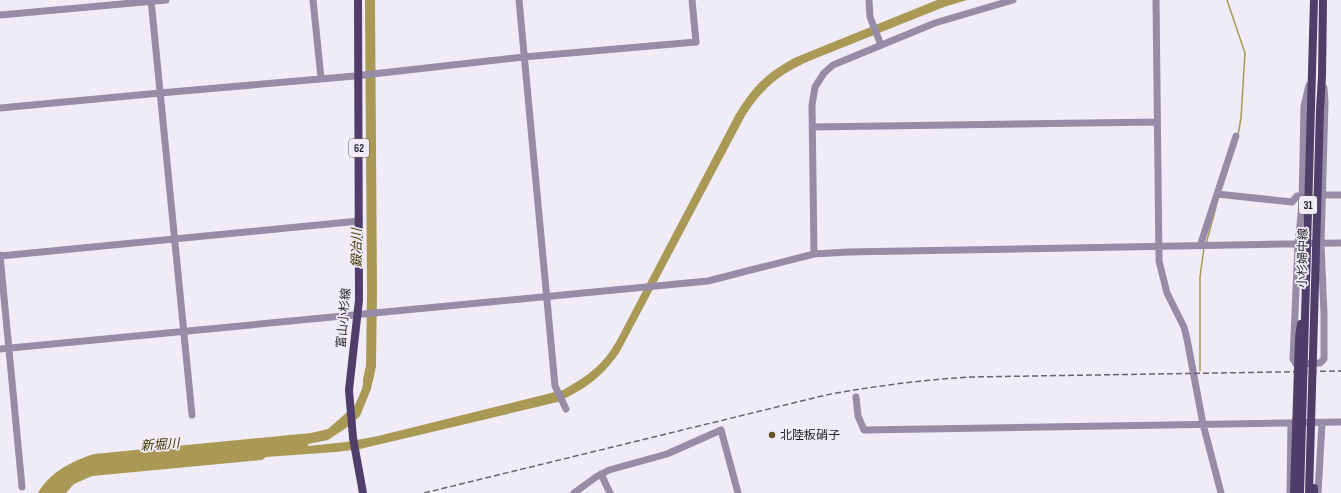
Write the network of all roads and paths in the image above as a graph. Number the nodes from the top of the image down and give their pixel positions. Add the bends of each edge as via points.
1 (166, 0) edge
2 (314, 0) edge
3 (358, 0) edge
4 (519, 0) edge
5 (692, 0) edge
6 (869, 0) edge
7 (1013, 0) edge
8 (1156, 0) edge
9 (1314, 0) edge
10 (1323, 0) edge
11 (151, 1) edge
12 (0, 15) edge
13 (882, 45) junction
14 (524, 57) junction
15 (360, 75) junction
16 (1322, 76) junction
17 (1311, 77) junction
18 (321, 78) junction
19 (160, 92) junction
20 (0, 108) edge
21 (1157, 122) junction
22 (812, 127) junction
23 (1236, 136) dead end
24 (1217, 194) junction
25 (1323, 195) junction
26 (1341, 195) edge
27 (1302, 196) junction
28 (359, 221) junction
29 (174, 239) junction
30 (1341, 243) edge
31 (1298, 244) junction
32 (1321, 244) junction
33 (1200, 246) junction
34 (1159, 247) junction
35 (814, 254) junction
36 (0, 256) edge
37 (546, 296) junction
38 (1306, 303) junction
39 (361, 314) junction
40 (185, 331) junction
41 (9, 348) junction
42 (0, 349) edge
43 (856, 397) dead end
44 (566, 409) dead end
45 (192, 415) dead end
46 (1322, 422) junction
47 (1341, 422) edge
48 (1291, 423) junction
49 (1204, 424) junction
50 (601, 474) junction
51 (22, 487) dead end
52 (1314, 492) edge
53 (363, 493) edge
54 (574, 493) edge
55 (610, 493) edge
56 (738, 493) edge
57 (1221, 493) edge
58 (1290, 493) edge
59 (1294, 493) edge
60 (1300, 493) edge

1 - 11 street
2 - 18 street
3 - 15 main road, 富山小杉線 / 62
4 - 14 street
5 - 14 street via 696,42
6 - 13 street via 870,17
7 - 13 street via 935,23
8 - 21 street
9 - 17 main road, 小杉婦中線 / 31
10 - 16 main road, 小杉婦中線 / 31
11 - 12 street
11 - 19 street
13 - 22 street via 833,65 824,73 815,87
14 - 15 street
14 - 37 street
15 - 18 street
15 - 28 main road, 富山小杉線 / 62
16 - 25 street via 1325,102
16 - 52 main road, 小杉婦中線 / 31, bridge via 1315,241 1315,303 1319,341
17 - 27 street via 1304,106
17 - 38 main road, 小杉婦中線 / 31, bridge
18 - 19 street
19 - 20 street
19 - 29 street
21 - 22 street
21 - 34 street
22 - 35 street
23 - 24 street
24 - 27 street via 1292,202 1297,196
24 - 33 street
25 - 26 street
25 - 32 street
27 - 31 street
28 - 29 street
28 - 39 main road, 富山小杉線 / 62
29 - 36 street
29 - 40 street
30 - 32 street
31 - 32 street
31 - 32 street via 1293,359 1296,364 1320,363 1324,358
31 - 33 street
33 - 34 street
34 - 35 street
34 - 49 street via 1167,293 1184,327
35 - 37 street via 708,281
36 - 41 street
37 - 39 street
37 - 44 street via 556,389
38 - 59 main road, 31, bridge via 1299,337
38 - 60 main road, 小杉婦中線 / 31, bridge
39 - 40 street
39 - 53 main road, 富山小杉線 / 62 via 349,378 353,438
40 - 41 street
40 - 45 street
41 - 42 street
41 - 51 street
43 - 49 street via 858,416 864,430
46 - 47 street
46 - 48 street
46 - 52 street
48 - 49 street
48 - 58 street
49 - 57 street
50 - 54 street
50 - 55 street
50 - 56 street via 667,454 721,430

